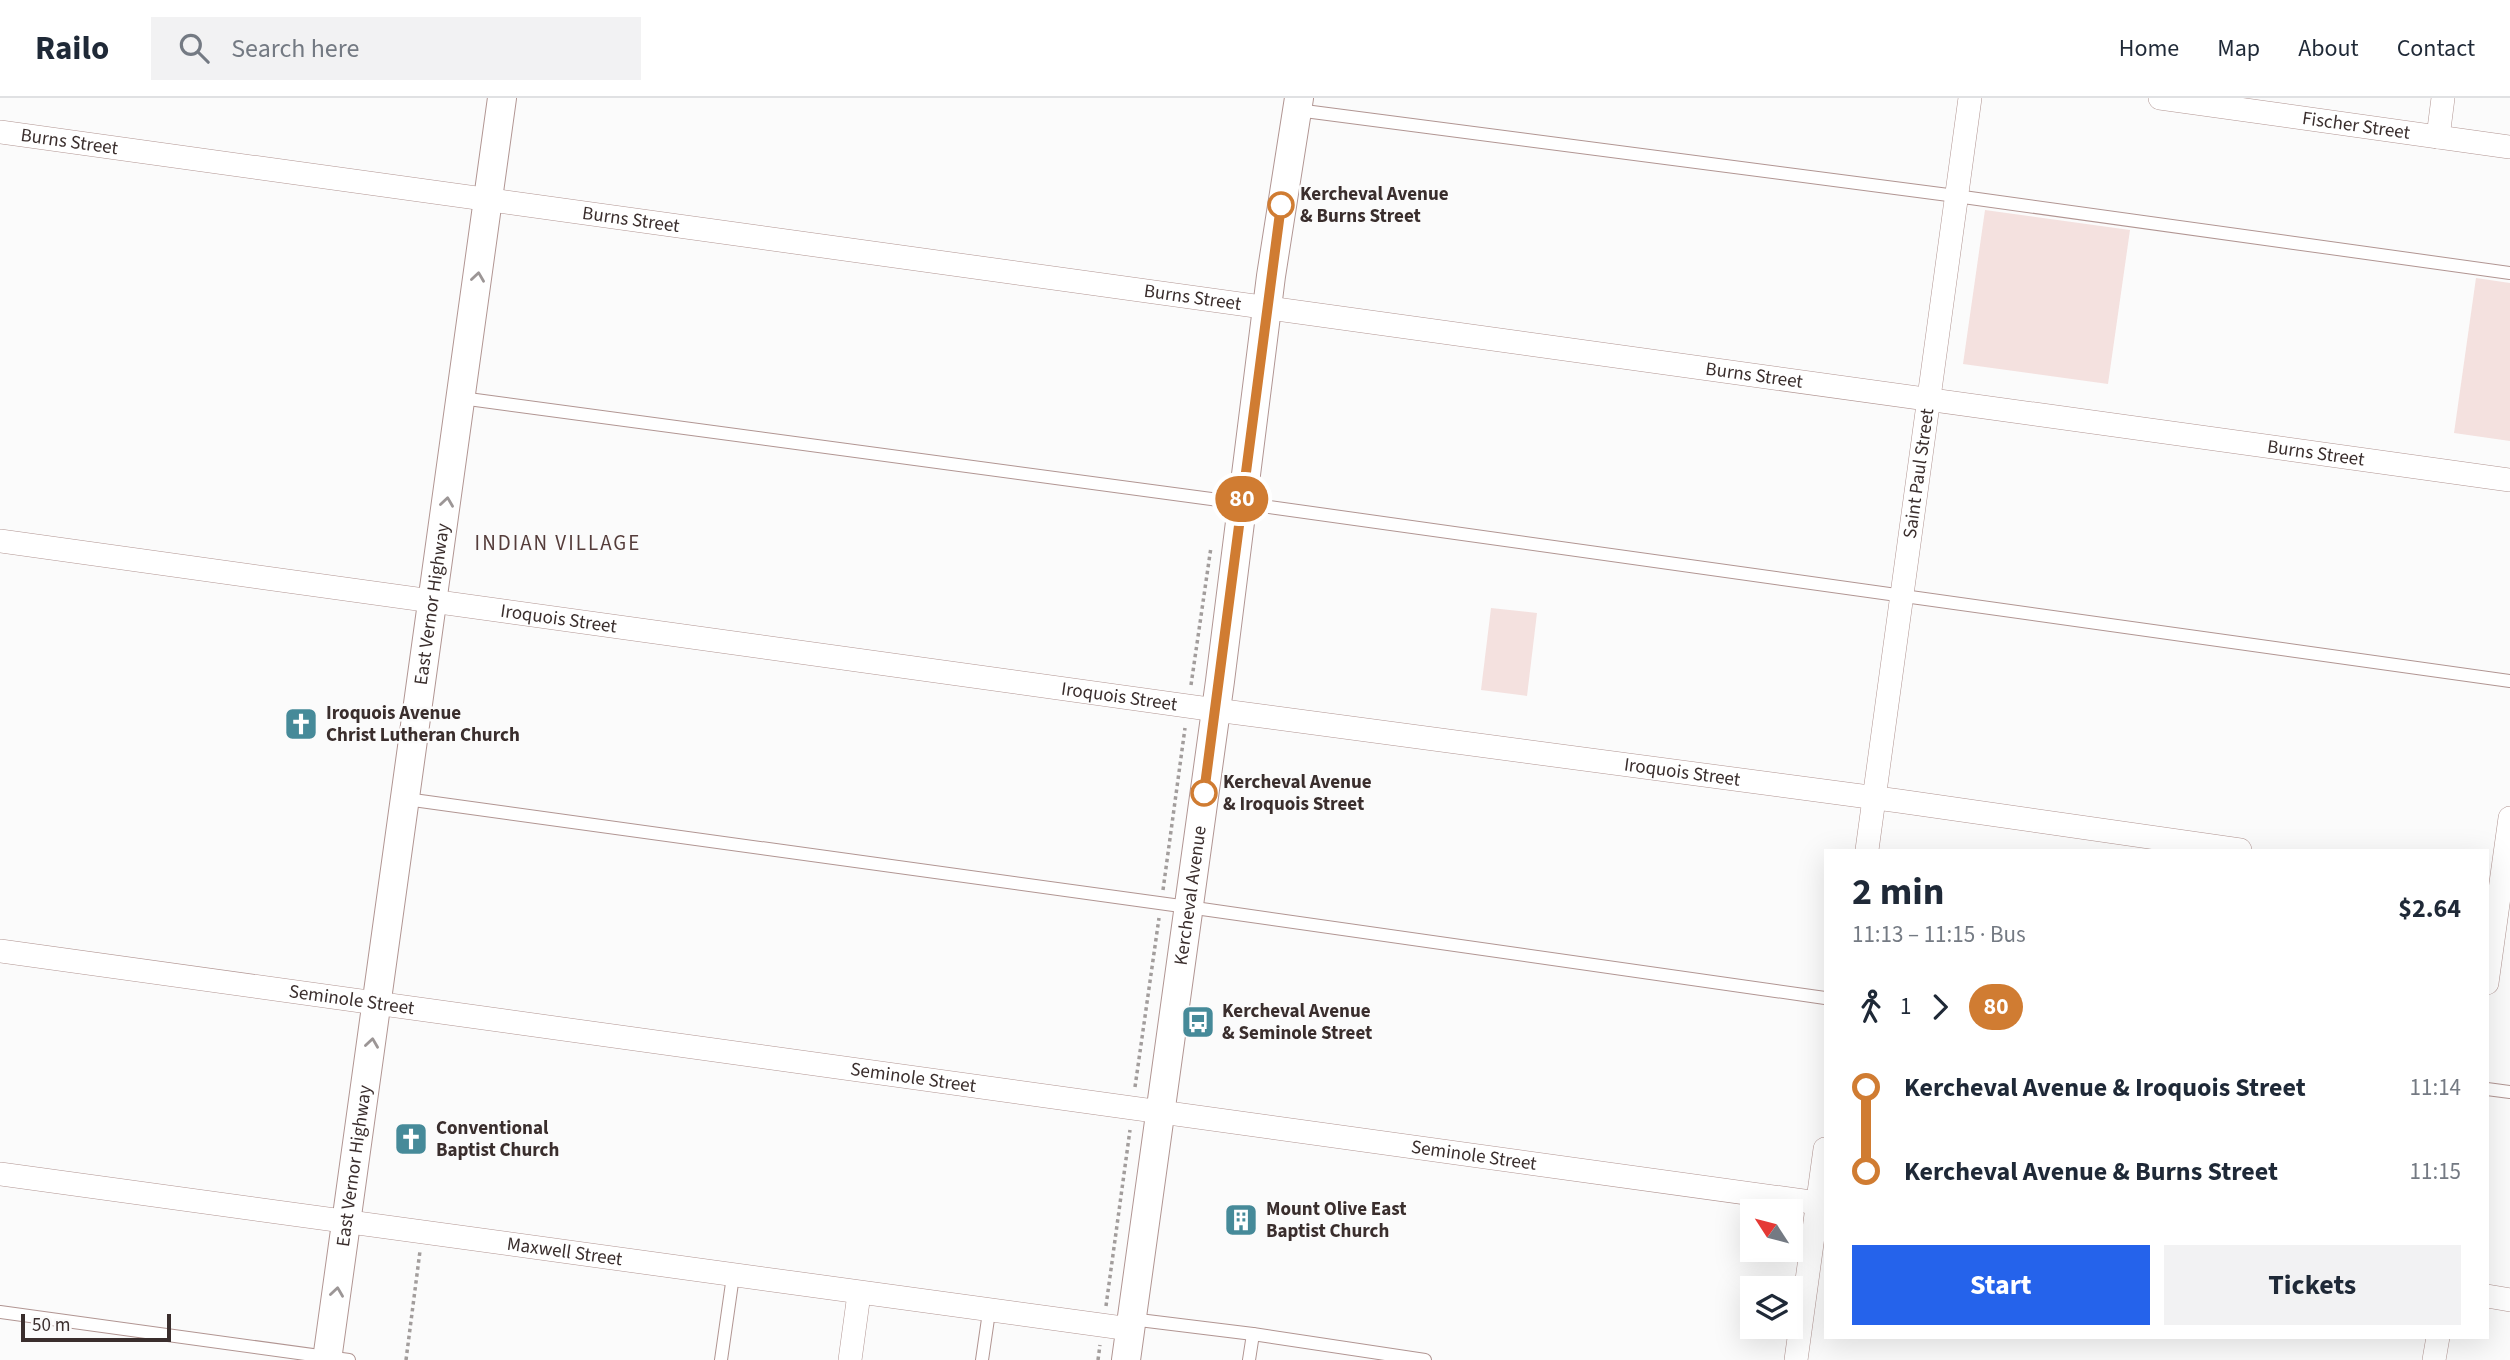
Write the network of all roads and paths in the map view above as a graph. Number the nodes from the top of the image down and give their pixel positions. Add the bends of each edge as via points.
1 (502, 98) edge
2 (1969, 98) edge
3 (2160, 98) edge
4 (2443, 98) edge
5 (1298, 104) edge
6 (0, 132) edge
7 (2438, 137) junction
8 (2510, 147) edge
9 (1956, 196) junction
10 (488, 200) junction
11 (2510, 273) edge
12 (1267, 307) junction
13 (461, 398) junction
14 (1929, 400) junction
15 (2510, 480) edge
16 (1241, 503) junction
17 (0, 541) edge
18 (1902, 597) junction
19 (433, 601) junction
20 (2510, 681) edge
21 (1216, 710) junction
22 (1875, 798) junction
23 (406, 799) junction
24 (2510, 818) edge
25 (1867, 849) edge
26 (2233, 849) edge
27 (2499, 888) edge
28 (1188, 907) junction
29 (0, 951) edge
30 (2489, 968) edge
31 (1824, 998) edge
32 (377, 1003) junction
33 (2489, 1089) edge
34 (2510, 1092) edge
35 (1161, 1112) junction
36 (1824, 1163) edge
37 (0, 1174) edge
38 (1821, 1204) edge
39 (347, 1222) junction
40 (420, 1247) dead end
41 (733, 1276) junction
42 (859, 1294) junction
43 (2489, 1296) edge
44 (2510, 1300) edge
45 (0, 1312) edge
46 (989, 1312) junction
47 (1131, 1324) junction
48 (1253, 1334) junction
49 (2438, 1339) edge
50 (335, 1359) edge
51 (406, 1360) edge
52 (721, 1360) edge
53 (850, 1360) edge
54 (982, 1360) edge
55 (1126, 1360) edge
56 (1249, 1360) edge
57 (1424, 1360) edge
58 (1796, 1360) edge
59 (2434, 1360) edge

1 - 10 street, East Vernor Highway
2 - 9 street, Saint Paul Street
3 - 7 street, Fischer Street
4 - 7 street
5 - 9 lane
5 - 12 street, Kercheval Avenue
6 - 10 street, Burns Street
7 - 8 street, Fischer Street
9 - 11 lane
9 - 14 street, Saint Paul Street
10 - 12 street, Burns Street
13 -> 10 street, East Vernor Highway
12 - 14 street, Burns Street
12 - 16 street, Kercheval Avenue
13 - 16 lane
19 -> 13 street, East Vernor Highway
14 - 15 street, Burns Street
14 - 18 street, Saint Paul Street
16 - 18 lane
16 - 21 street, Kercheval Avenue
17 - 19 street, Iroquois Street
18 - 20 lane
18 - 22 street, Saint Paul Street
19 - 21 street, Iroquois Street
19 - 23 street, East Vernor Highway
21 - 22 street, Iroquois Street
21 - 28 street, Kercheval Avenue
22 - 25 street, Saint Paul Street
22 - 26 street, Iroquois Street
23 - 28 lane
23 - 32 street, East Vernor Highway
24 - 27 street
27 - 30 street
28 - 31 lane
28 - 35 street, Kercheval Avenue
29 - 32 street, Seminole Street
32 - 35 street, Seminole Street
39 -> 32 street, East Vernor Highway
33 - 34 lane
35 - 38 street, Seminole Street
35 - 47 street, Kercheval Avenue
36 - 38 street
37 - 39 street, Maxwell Street
38 - 58 street
39 - 41 street, Maxwell Street
50 -> 39 street, East Vernor Highway
40 - 51 path
41 - 42 street, Maxwell Street
41 - 52 lane
42 - 46 street, Maxwell Street
42 - 53 street
43 - 44 street
45 - 50 lane
46 - 47 street, Maxwell Street
46 - 54 lane
47 - 48 lane
47 - 55 street, Kercheval Avenue
48 - 56 lane
48 - 57 lane
49 - 59 street

